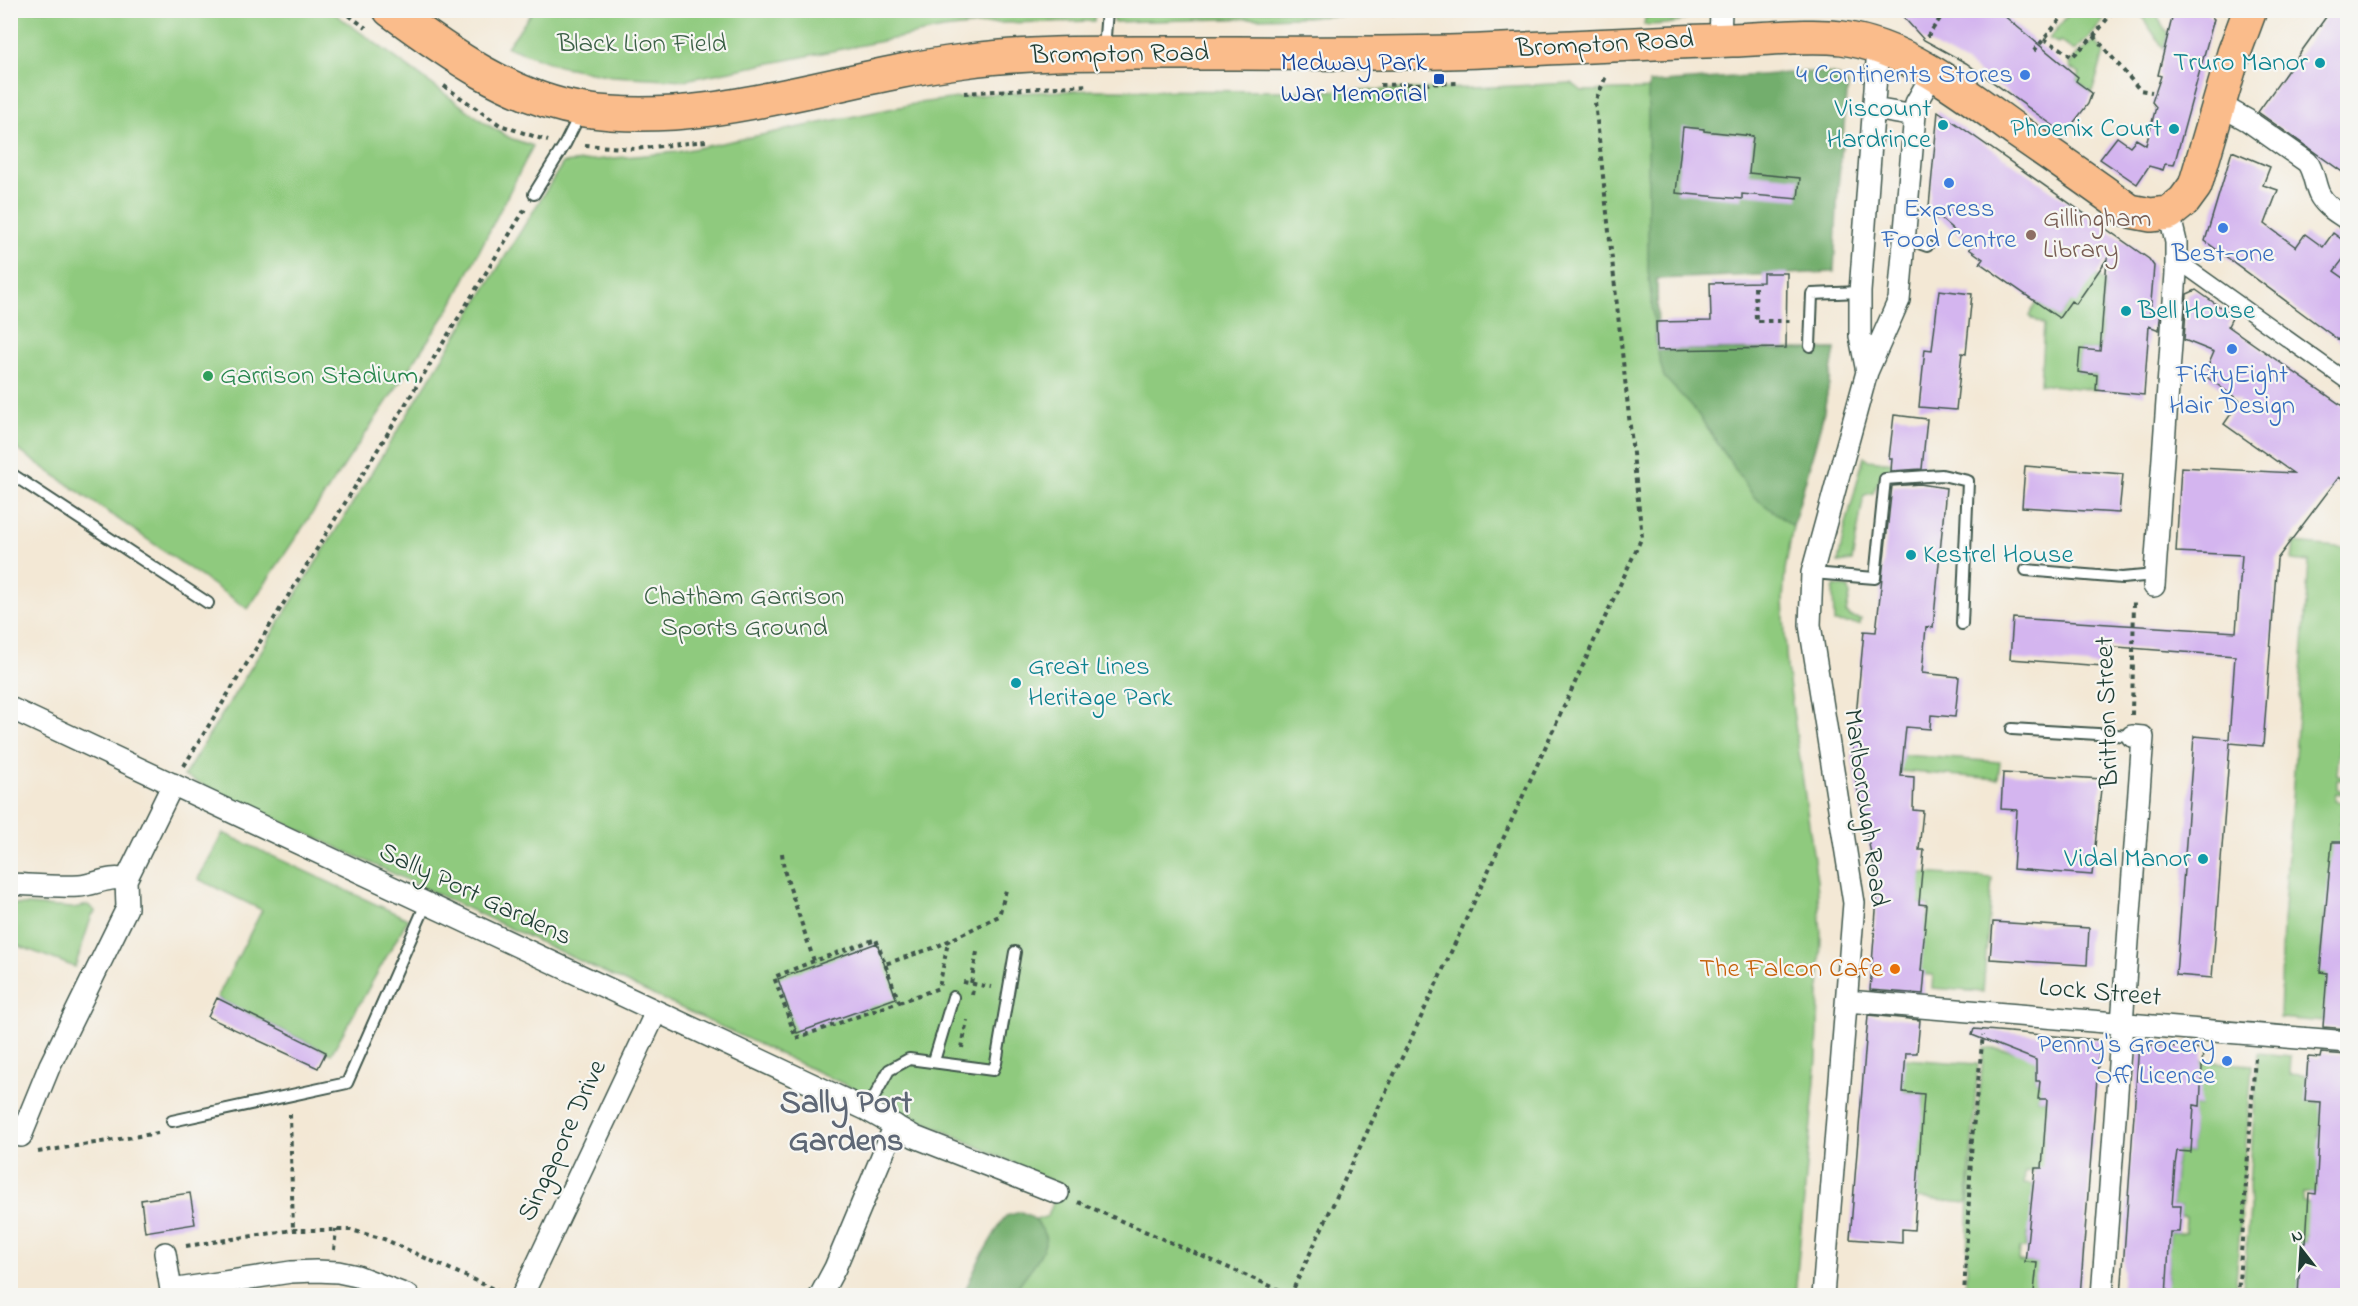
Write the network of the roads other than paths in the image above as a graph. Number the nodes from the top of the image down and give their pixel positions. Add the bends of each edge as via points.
1 (390, 10) edge
2 (1107, 10) edge
3 (2246, 12) edge
4 (1720, 25) edge
5 (1878, 48) junction
6 (1103, 53) junction
7 (1933, 73) junction
8 (2220, 105) junction
9 (1874, 109) junction
10 (582, 110) junction
11 (1915, 116) junction
12 (534, 194) road end
13 (2169, 213) junction
14 (2348, 220) edge
15 (1905, 238) junction
16 (1927, 246) dead end
17 (2177, 251) junction
18 (1860, 292) junction
19 (1810, 346) dead end
20 (1868, 372) junction
21 (2348, 381) edge
22 (10, 473) edge
23 (2026, 570) dead end
24 (1812, 573) junction
25 (2155, 580) joint
26 (208, 603) dead end
27 (1962, 624) dead end
28 (10, 708) edge
29 (2012, 729) dead end
30 (2132, 736) joint
31 (173, 784) junction
32 (126, 880) junction
33 (10, 884) edge
34 (426, 904) junction
35 (1015, 952) dead end
36 (953, 997) dead end
37 (1847, 1001) junction
38 (656, 1012) junction
39 (2122, 1023) junction
40 (2348, 1042) edge
41 (934, 1061) junction
42 (867, 1110) junction
43 (172, 1122) road end
44 (895, 1125) junction
45 (21, 1136) dead end
46 (1058, 1193) road end
47 (165, 1253) dead end
48 (509, 1295) edge
49 (409, 1296) edge
50 (820, 1296) edge
51 (1823, 1296) edge
52 (2102, 1296) edge

1 - 10 main road, Brompton Road via 474,67 535,96
2 - 6 lane
3 - 8 main road
4 - 5 main road, Brompton Road via 1842,38
4 - 6 main road, Brompton Road via 1390,53
5 - 7 main road, Brompton Road
5 - 9 street, Marlborough Road
6 - 10 main road, Brompton Road via 964,61 687,112 634,115
7 - 11 street, Marlborough Road via 1916,104
7 - 13 main road, Brompton Road via 2130,211
8 - 13 main road via 2195,186
8 - 14 street via 2307,162 2319,194
9 - 11 street
9 - 18 street, Marlborough Road
10 - 12 lane
11 - 15 street, Marlborough Road
13 - 17 street
15 - 16 lane
15 - 20 street, Marlborough Road via 1899,300
17 - 21 street via 2188,268
17 - 25 street
18 - 19 lane via 1812,294
18 - 20 street, Marlborough Road via 1860,336
20 - 24 street, Marlborough Road
22 - 26 lane
23 - 25 lane
24 - 27 lane via 1875,578 1886,479 1942,475 1968,481
24 - 37 street, Marlborough Road via 1810,626 1854,903
28 - 31 street, Sally Port Gardens
29 - 30 lane
30 - 39 street, Britton Street via 2143,737
31 - 32 street
31 - 34 street, Sally Port Gardens
32 - 33 street via 117,878 77,886
32 - 45 street via 127,908 50,1065
34 - 38 street, Sally Port Gardens
34 - 43 lane via 347,1083
35 - 41 lane via 995,1068 990,1071
36 - 41 lane
37 - 39 street, Lock Street
37 - 51 street, Marlborough Road
38 - 42 street, Sally Port Gardens
38 - 48 street, Singapore Drive
39 - 40 street, Lock Street
39 - 52 street, Britton Street
41 - 42 lane via 911,1059 892,1067
42 - 44 street, Sally Port Gardens
44 - 46 street, Sally Port Gardens via 915,1137
44 - 50 street via 836,1269
47 - 49 street via 171,1290 316,1271 357,1276

